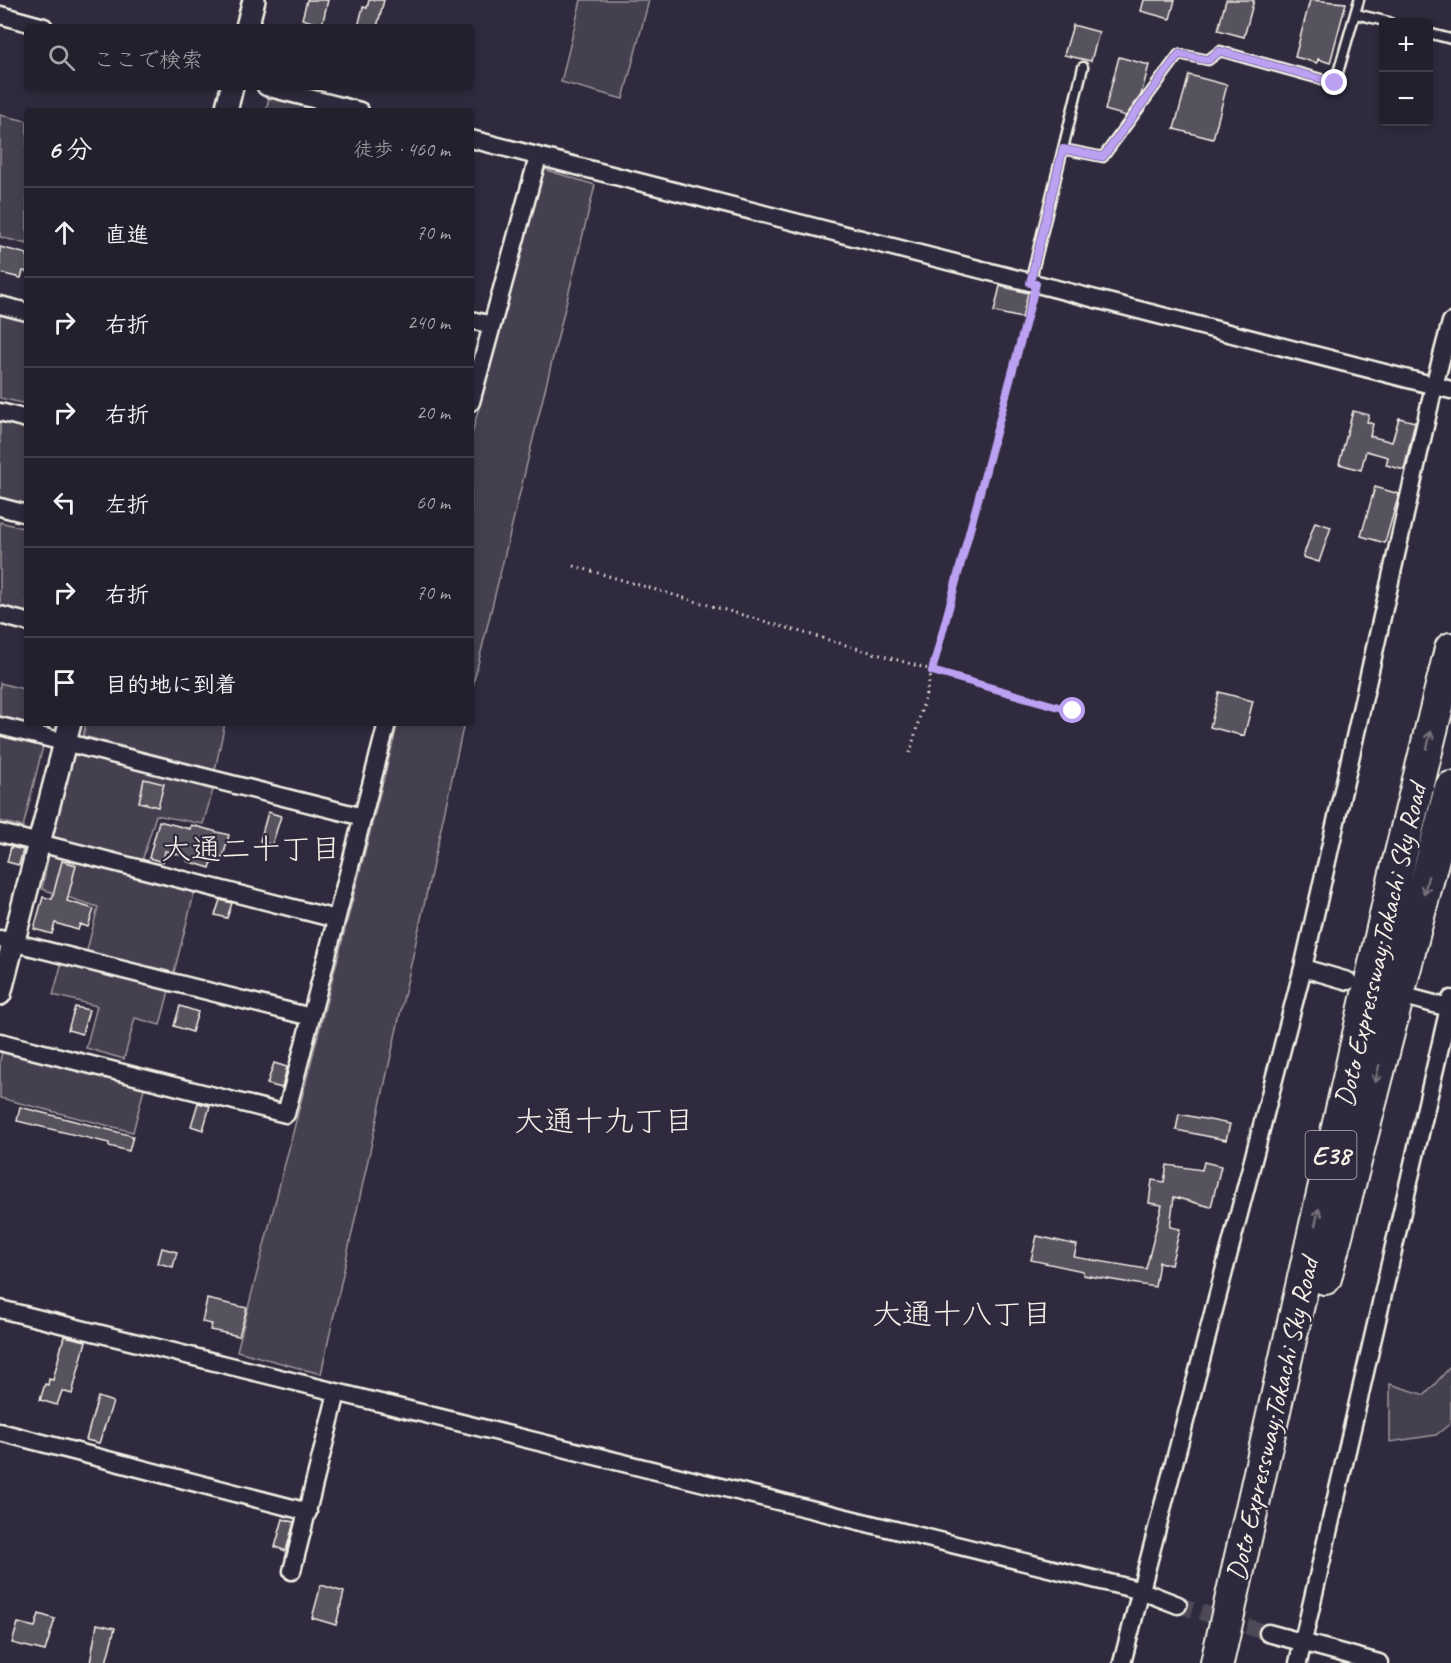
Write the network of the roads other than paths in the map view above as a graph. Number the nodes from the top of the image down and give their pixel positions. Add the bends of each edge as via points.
1 (254, 0) edge
2 (1359, 0) edge
3 (1356, 14) junction
4 (0, 15) edge
5 (1379, 20) edge
6 (33, 24) edge
7 (249, 24) edge
8 (1433, 34) edge
9 (1451, 39) edge
10 (1083, 67) dead end
11 (231, 90) edge
12 (278, 90) edge
13 (227, 108) edge
14 (348, 108) edge
15 (474, 141) edge
16 (1063, 149) junction
17 (538, 157) junction
18 (1033, 283) junction
19 (0, 305) edge
20 (24, 311) edge
21 (474, 321) edge
22 (1451, 322) edge
23 (492, 325) junction
24 (1434, 386) junction
25 (1451, 390) edge
26 (474, 391) edge
27 (0, 412) edge
28 (24, 418) edge
29 (0, 507) edge
30 (24, 513) edge
31 (0, 615) edge
32 (24, 621) edge
33 (1451, 649) edge
34 (0, 726) edge
35 (386, 726) edge
36 (68, 733) edge
37 (1451, 788) edge
38 (363, 817) junction
39 (0, 833) edge
40 (38, 843) junction
41 (336, 919) junction
42 (7, 940) edge
43 (1303, 968) junction
44 (1348, 981) dead end
45 (0, 994) edge
46 (1412, 998) dead end
47 (1450, 1003) edge
48 (311, 1017) junction
49 (0, 1042) edge
50 (0, 1309) edge
51 (337, 1393) junction
52 (0, 1432) edge
53 (308, 1512) junction
54 (292, 1571) dead end
55 (1142, 1592) junction
56 (1178, 1605) tunnel mouth
57 (1268, 1633) tunnel mouth
58 (1304, 1644) junction
59 (1122, 1663) edge
60 (1217, 1663) edge
61 (1224, 1663) edge
62 (1298, 1663) edge
63 (1379, 1663) edge

1 - 7 street
2 - 3 lane
3 - 5 lane
3 - 16 lane via 1335,83 1220,51 1208,60 1179,54 1103,157
4 - 6 street
8 - 9 lane
10 - 16 lane
11 - 13 street
12 - 14 street
15 - 17 street
16 - 18 lane
17 - 18 street
17 - 23 street
18 - 24 street
19 - 20 street
21 - 23 street
22 - 24 street
23 - 26 street
24 - 25 street
24 - 43 street
27 - 28 street
29 - 30 street
31 - 32 street
60 -> 33 highway, Doto Expressway;Tokachi Sky Road / E38 via 1386,917
34 - 36 street
35 - 38 street
36 - 38 street
36 - 40 street
37 -> 61 highway, Doto Expressway;Tokachi Sky Road / E38
38 - 41 street
39 - 40 street
40 - 41 street
40 - 42 street
41 - 48 street
42 - 45 street
42 - 48 street
43 - 44 street
43 - 55 street
46 - 47 street
47 - 58 street
48 - 49 street via 285,1114
50 - 51 street
51 - 53 street
51 - 55 street
52 - 53 street
53 - 54 street
55 - 56 street
55 - 59 street
57 - 58 street
58 - 62 street
58 - 63 street

